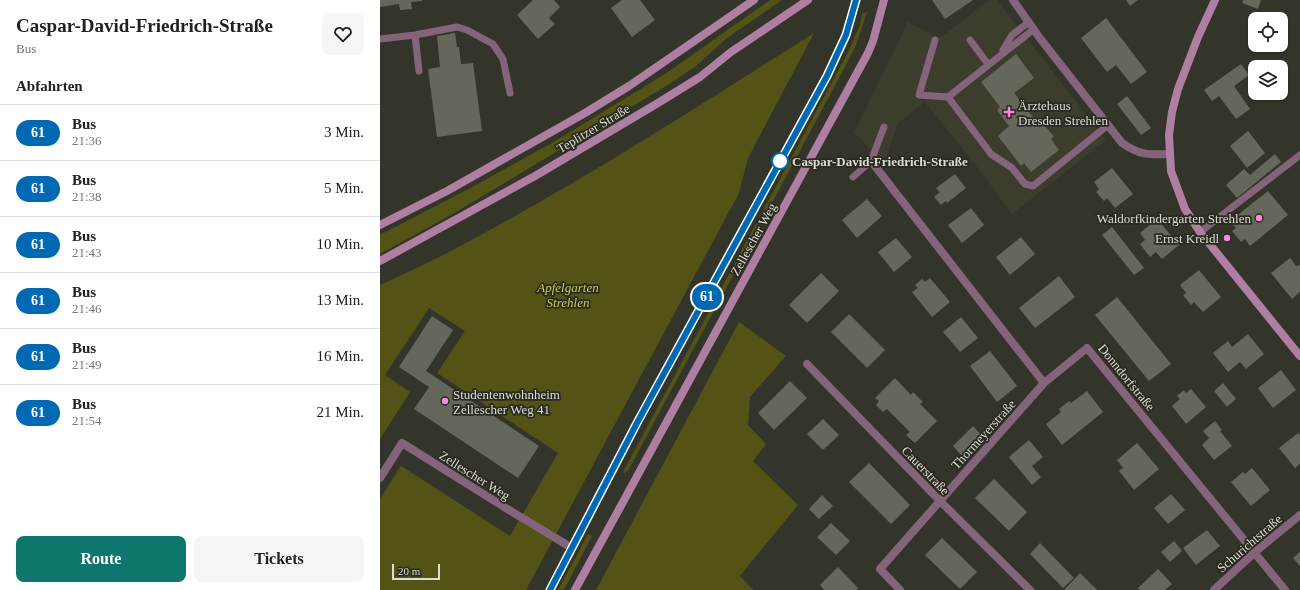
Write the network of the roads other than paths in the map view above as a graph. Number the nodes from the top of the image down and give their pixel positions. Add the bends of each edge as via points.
1 (754, 0) edge
2 (808, 0) edge
3 (856, 0) edge
4 (884, 0) edge
5 (1013, 0) edge
6 (1215, 0) edge
7 (1029, 22) junction
8 (1034, 29) junction
9 (415, 35) junction
10 (380, 39) edge
11 (935, 40) dead end
12 (970, 40) dead end
13 (1001, 54) junction
14 (988, 64) junction
15 (419, 71) dead end
16 (510, 93) dead end
17 (948, 97) junction
18 (1108, 125) junction
19 (884, 127) dead end
20 (1169, 154) junction
21 (1300, 155) edge
22 (871, 161) junction
23 (853, 177) dead end
24 (380, 225) edge
25 (1200, 232) junction
26 (380, 261) edge
27 (1300, 356) edge
28 (807, 364) dead end
29 (1044, 383) junction
30 (380, 478) edge
31 (940, 501) junction
32 (1300, 516) edge
33 (572, 548) junction
34 (1255, 552) junction
35 (550, 590) edge
36 (575, 590) edge
37 (900, 590) edge
38 (1030, 590) edge
39 (1214, 590) edge
40 (1285, 590) edge

1 - 24 main road, Teplitzer Straße via 629,86 585,113 447,192
2 - 26 main road, Teplitzer Straße via 731,52 700,77 658,103 535,176
3 - 33 main road, Zellescher Weg via 846,35 827,76 638,421
4 - 36 main road, Zellescher Weg via 868,53
5 - 7 street
6 - 20 main road via 1178,89 1172,112
7 - 8 street
7 - 13 lane via 1012,35
8 - 13 lane
8 - 18 street
9 - 10 lane
9 - 15 lane
9 - 16 lane via 456,27 493,44 503,59
11 - 17 lane via 919,95
12 - 14 lane
13 - 14 lane
14 - 17 lane
17 - 18 lane via 991,154 1012,168 1025,184 1033,186
18 - 20 street via 1122,143 1132,150 1143,154
19 - 22 lane
20 - 25 main road via 1171,171 1185,209
21 - 25 lane
22 - 23 lane
22 - 29 street
25 - 27 main road
28 - 31 street, Cauerstraße
29 - 31 street, Thormeyerstraße
29 - 34 street, Donndorfstraße via 1087,348
30 - 33 street, Zellescher Weg via 402,443
31 - 37 street, Thormeyerstraße via 880,569
31 - 38 street, Cauerstraße
32 - 34 street, Schurichtstraße
33 - 35 main road, Zellescher Weg
34 - 39 street, Schurichtstraße
34 - 40 street, Donndorfstraße

